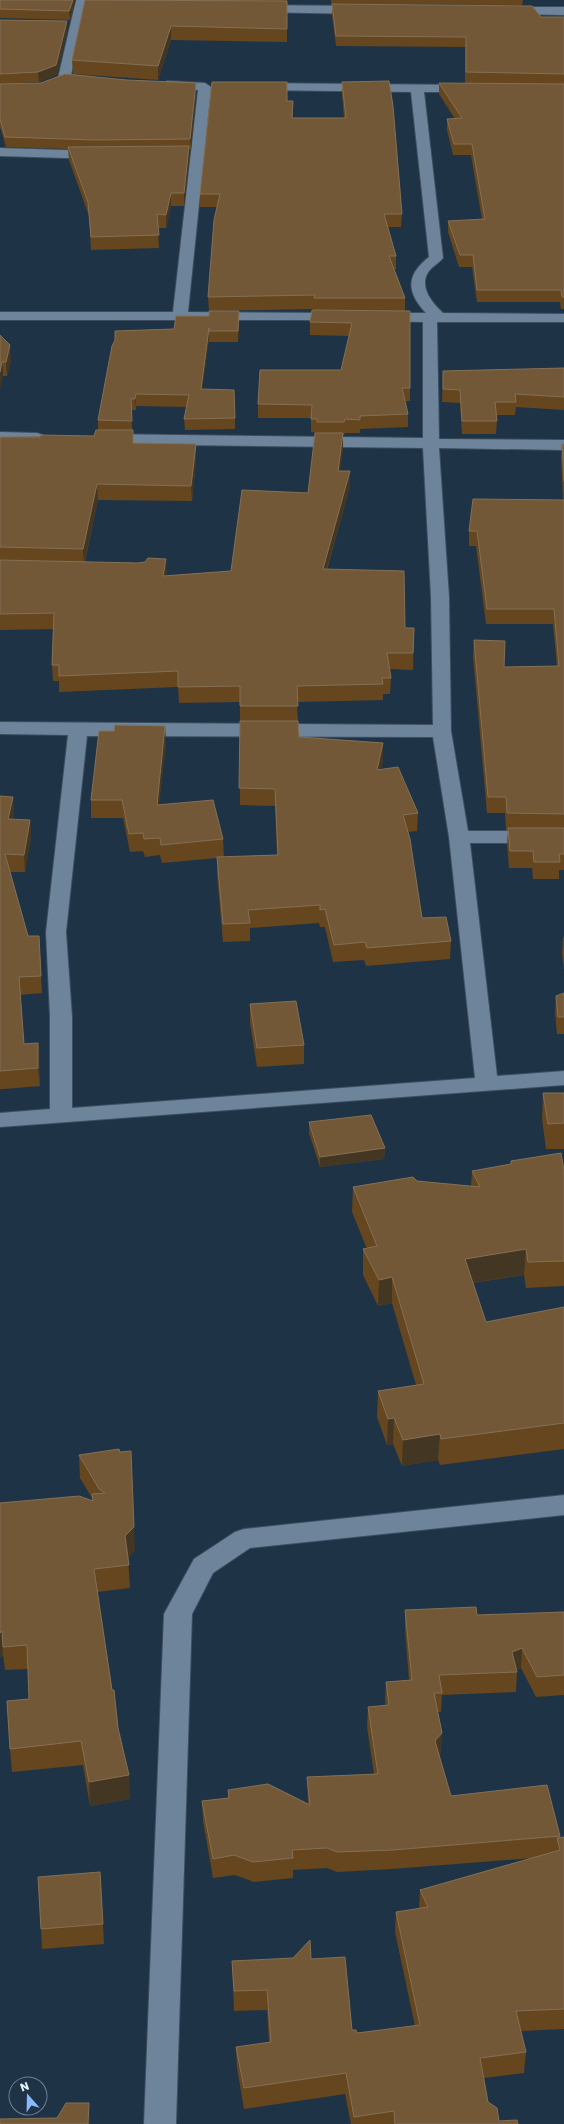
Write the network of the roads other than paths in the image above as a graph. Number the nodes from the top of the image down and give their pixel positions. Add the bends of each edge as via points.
1 (81, 4) edge
2 (96, 7) edge
3 (247, 9) edge
4 (374, 10) edge
5 (493, 11) edge
6 (564, 11) edge
7 (103, 81) edge
8 (150, 85) edge
9 (205, 87) junction
10 (221, 87) edge
11 (244, 87) edge
12 (417, 88) junction
13 (479, 88) edge
14 (0, 152) edge
15 (182, 154) edge
16 (198, 154) junction
17 (111, 155) edge
18 (0, 316) edge
19 (180, 317) junction
20 (352, 317) edge
21 (367, 317) edge
22 (434, 317) junction
23 (564, 318) edge
24 (0, 437) edge
25 (56, 438) edge
26 (88, 438) edge
27 (431, 444) junction
28 (564, 445) edge
29 (0, 728) edge
30 (78, 730) junction
31 (442, 731) junction
32 (459, 837) junction
33 (564, 837) edge
34 (564, 1078) edge
35 (487, 1084) junction
36 (61, 1116) junction
37 (0, 1120) edge
38 (564, 1505) edge
39 (160, 2124) edge

1 - 2 street
1 - 7 street via 71,26 59,80
3 - 4 street
5 - 6 street
8 - 9 street
9 - 10 street
9 - 16 street
11 - 12 street
12 - 13 street
12 - 22 street via 436,258 422,270 418,280 420,295
14 - 17 street
15 - 16 street
16 - 19 street
18 - 19 street
19 - 20 street
21 - 22 street
22 - 23 street
22 - 27 street
24 - 25 street
26 - 27 street
27 - 28 street
27 - 31 street via 440,597
29 - 30 street
30 - 31 street
30 - 36 street via 56,932 61,1017
31 - 32 street
32 - 33 street
32 - 35 street
34 - 35 street
35 - 36 street
36 - 37 street
38 - 39 street via 244,1539 202,1566 178,1614

